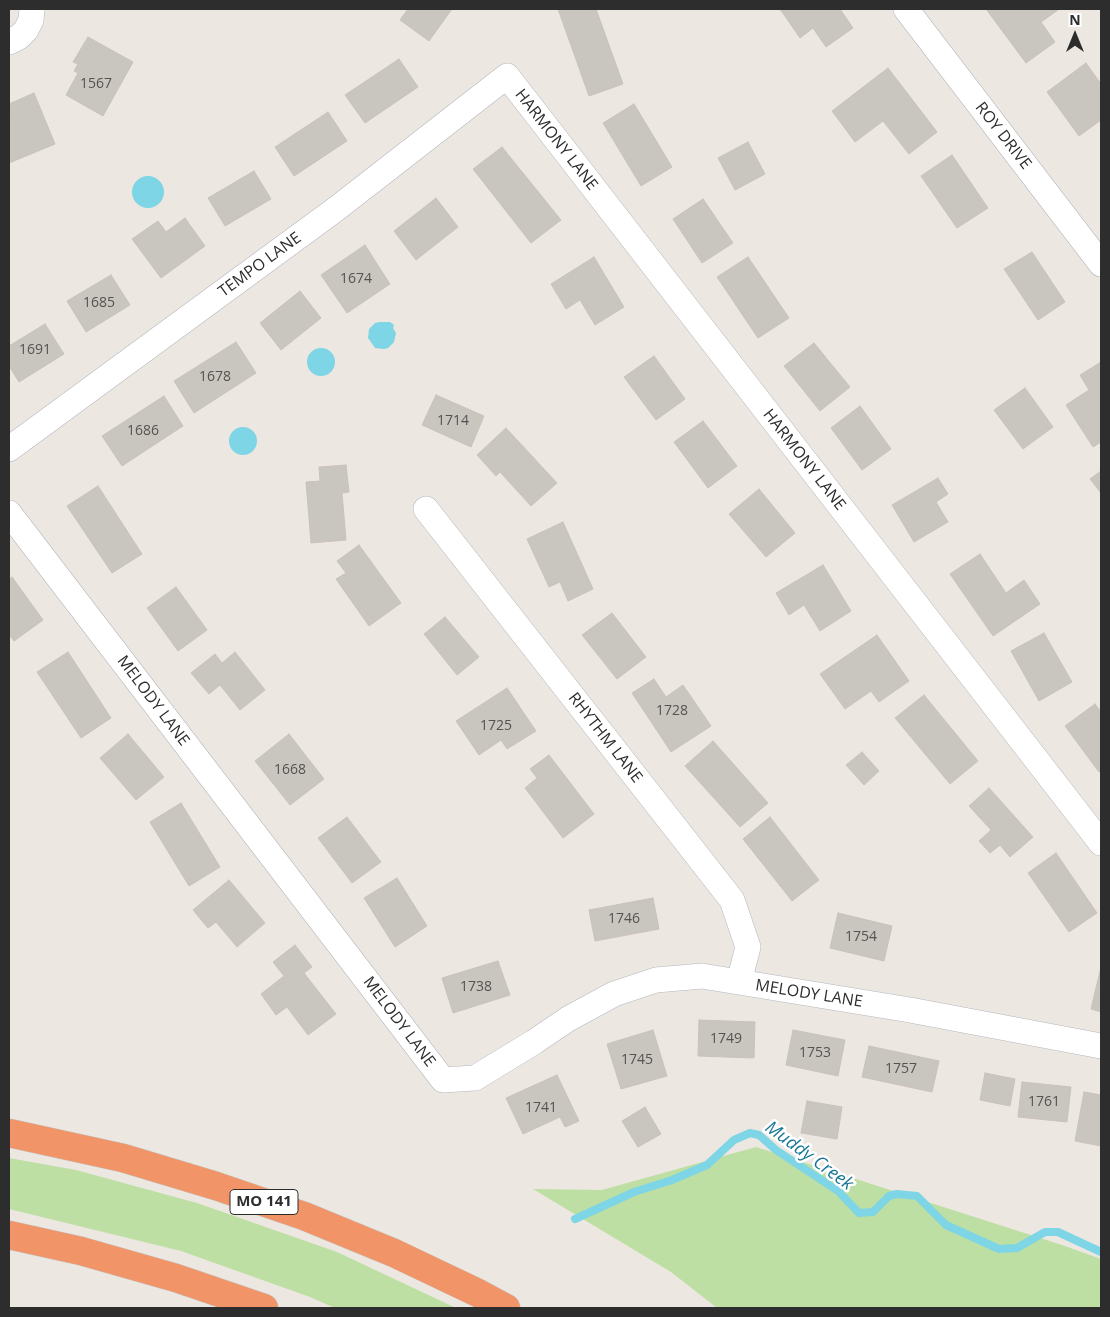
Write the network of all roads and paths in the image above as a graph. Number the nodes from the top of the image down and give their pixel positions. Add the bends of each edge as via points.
1 (32, 9) edge
2 (906, 9) edge
3 (9, 42) edge
4 (507, 76) joint
5 (1101, 264) edge
6 (9, 449) edge
7 (426, 509) dead end
8 (9, 513) edge
9 (1101, 843) edge
10 (739, 982) junction
11 (1101, 1046) edge
12 (9, 1133) edge
13 (9, 1235) edge
14 (264, 1308) edge
15 (506, 1308) edge

1 - 3 street via 26,30
2 - 5 street, ROY DRIVE
4 - 6 street, TEMPO LANE via 336,209
4 - 9 street, HARMONY LANE
7 - 10 street, RHYTHM LANE via 732,900 748,947
8 - 10 street, MELODY LANE via 443,1080 475,1078 614,994 656,980 702,976
10 - 11 street, MELODY LANE
12 - 15 highway, MO 141 via 123,1158 304,1216 394,1253
13 - 14 highway via 167,1275

